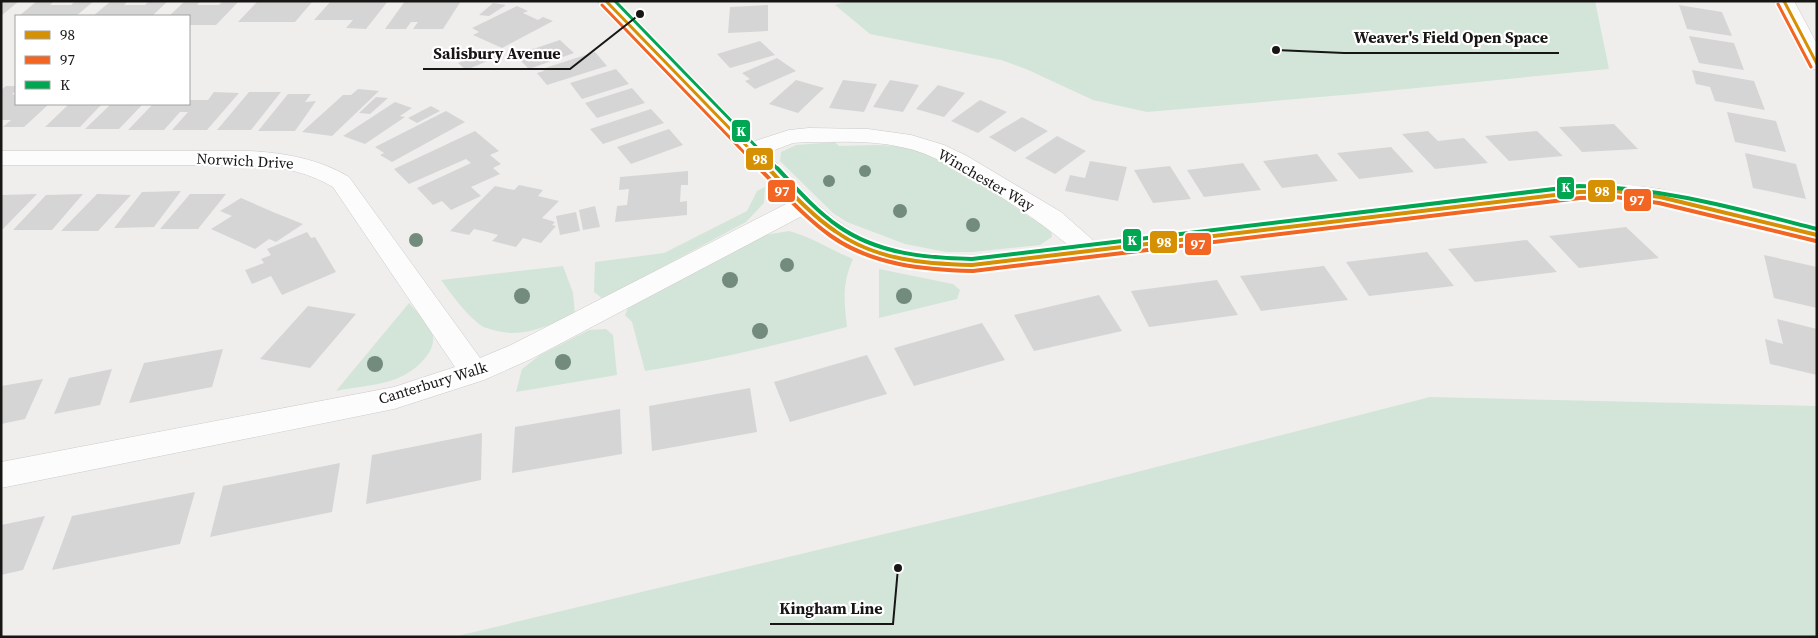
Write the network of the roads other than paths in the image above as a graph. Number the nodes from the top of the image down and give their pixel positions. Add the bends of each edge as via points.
1 (606, 1) edge
2 (1784, 1) edge
3 (1817, 64) edge
4 (753, 150) junction
5 (1, 158) edge
6 (804, 205) junction
7 (1817, 235) edge
8 (1089, 250) junction
9 (474, 372) junction
10 (1, 475) edge

1 - 4 street
2 - 3 street
4 - 6 street
4 - 8 street, Winchester Way via 789,137 810,135 903,140 959,161 1052,218
5 - 9 street, Norwich Drive via 250,158 276,159 316,168 341,182
6 - 8 street via 836,232 854,242 896,258 921,263 972,265
6 - 9 street, Canterbury Walk via 521,352
7 - 8 street via 1660,197 1615,191 1580,192
9 - 10 street, Canterbury Walk via 394,398

